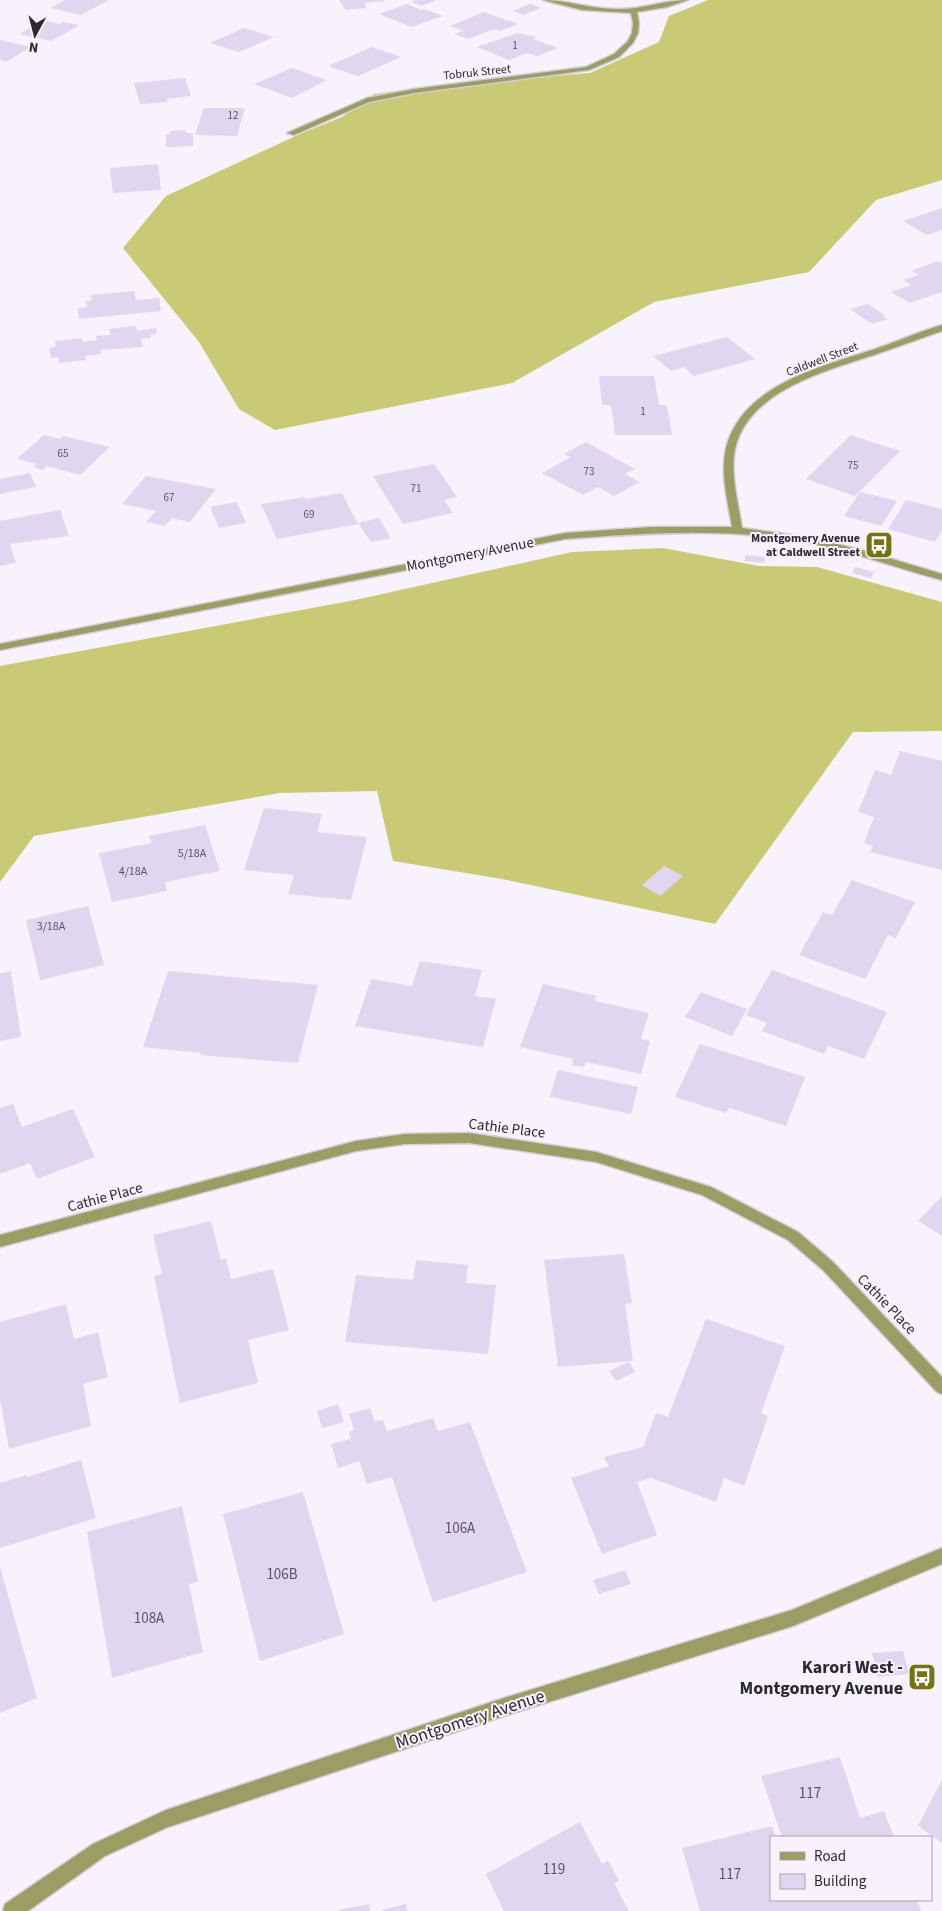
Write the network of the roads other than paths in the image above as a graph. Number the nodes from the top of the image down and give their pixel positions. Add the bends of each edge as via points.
1 (546, 0) edge
2 (685, 0) edge
3 (634, 11) junction
4 (291, 133) dead end
5 (942, 328) edge
6 (738, 530) junction
7 (942, 577) edge
8 (0, 647) edge
9 (0, 1241) edge
10 (942, 1387) edge
11 (942, 1556) edge
12 (12, 1911) edge

1 - 3 street via 581,8
2 - 3 street via 653,10
3 - 4 street, Tobruk Street via 638,22 628,47 616,57 587,69 414,90 367,100
5 - 6 street, Caldwell Street via 808,376 779,389 756,406 738,429 731,447 730,478
6 - 7 street, Montgomery Avenue via 813,541
6 - 8 street, Montgomery Avenue via 651,530 565,536
9 - 10 street, Cathie Place via 376,1143 469,1138 596,1157 706,1191 793,1236 828,1266
11 - 12 street, Montgomery Avenue via 793,1618 504,1707 166,1819 99,1850

